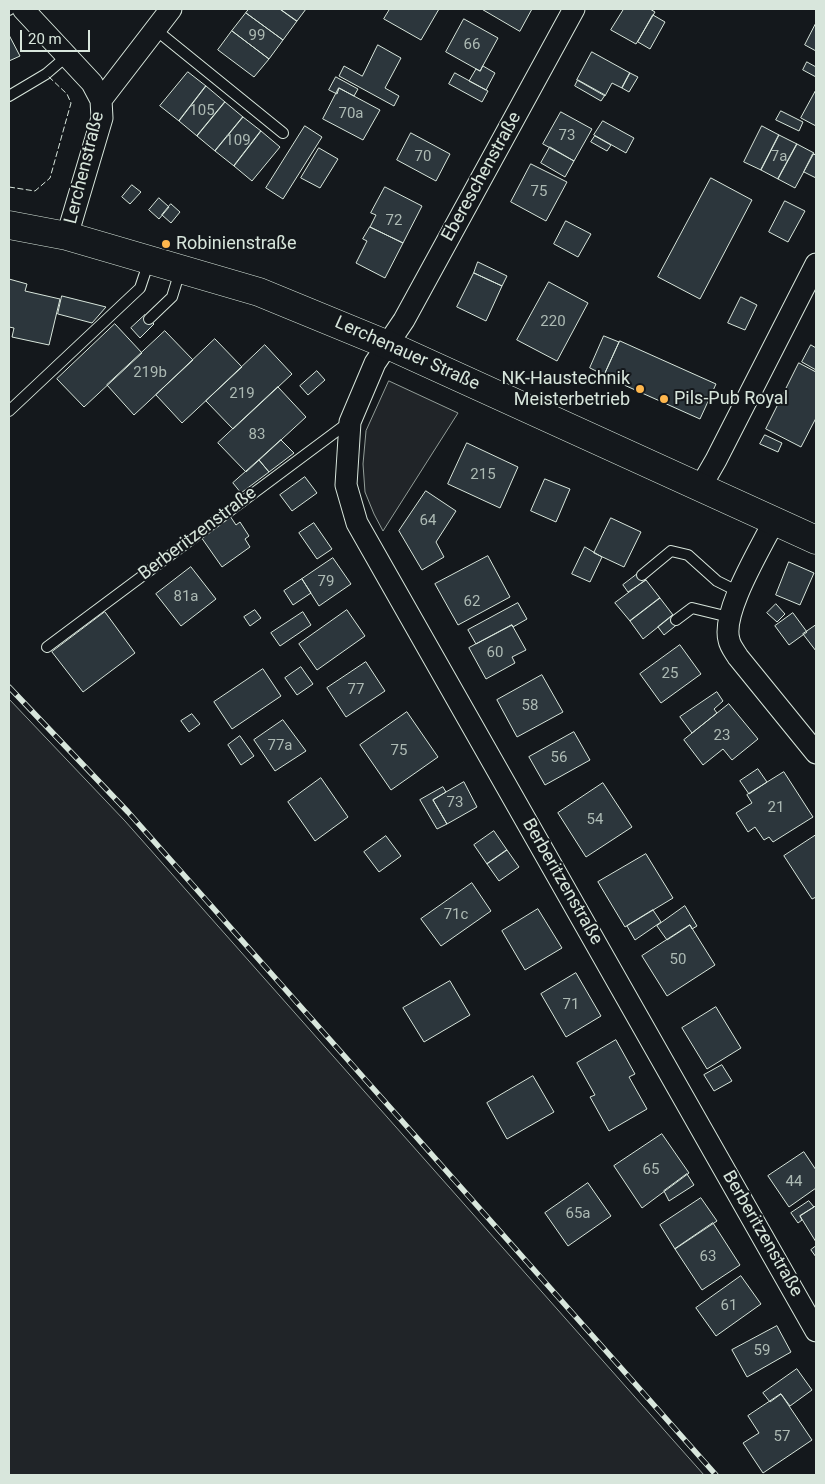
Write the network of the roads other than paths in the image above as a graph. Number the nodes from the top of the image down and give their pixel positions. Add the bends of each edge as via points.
1 (23, 9) edge
2 (171, 9) edge
3 (574, 9) edge
4 (156, 30) junction
5 (67, 56) junction
6 (9, 96) edge
7 (101, 100) junction
8 (283, 133) dead end
9 (9, 226) edge
10 (67, 236) junction
11 (149, 260) junction
12 (816, 264) edge
13 (180, 269) junction
14 (149, 319) dead end
15 (388, 345) junction
16 (9, 411) edge
17 (350, 422) junction
18 (701, 486) junction
19 (774, 521) junction
20 (816, 540) edge
21 (642, 575) dead end
22 (738, 592) junction
23 (729, 617) junction
24 (676, 620) dead end
25 (47, 647) dead end
26 (816, 754) edge
27 (816, 1331) edge

1 - 5 street, Lerchenstraße
2 - 4 street
3 - 15 street, Ebereschenstraße
4 - 7 street
4 - 8 lane
5 - 6 lane via 46,74
5 - 7 street, Lerchenstraße via 92,83
7 - 10 street, Lerchenstraße via 102,118
9 - 10 main road, Lerchenauer Straße
10 - 11 main road, Lerchenauer Straße
11 - 13 main road, Lerchenauer Straße
11 - 16 lane via 140,288
12 - 18 street
13 - 14 lane via 172,297
13 - 15 main road, Lerchenauer Straße via 259,292
15 - 17 street, Berberitzenstraße via 375,364
15 - 18 main road, Lerchenauer Straße
17 - 25 lane, Berberitzenstraße
17 - 27 street, Berberitzenstraße via 346,485 358,523
18 - 19 main road, Lerchenauer Straße
19 - 20 main road, Lerchenauer Straße
19 - 22 street
21 - 22 lane via 671,551 688,554 717,581
22 - 23 street
23 - 24 lane via 692,608
23 - 26 street via 729,640 738,657

